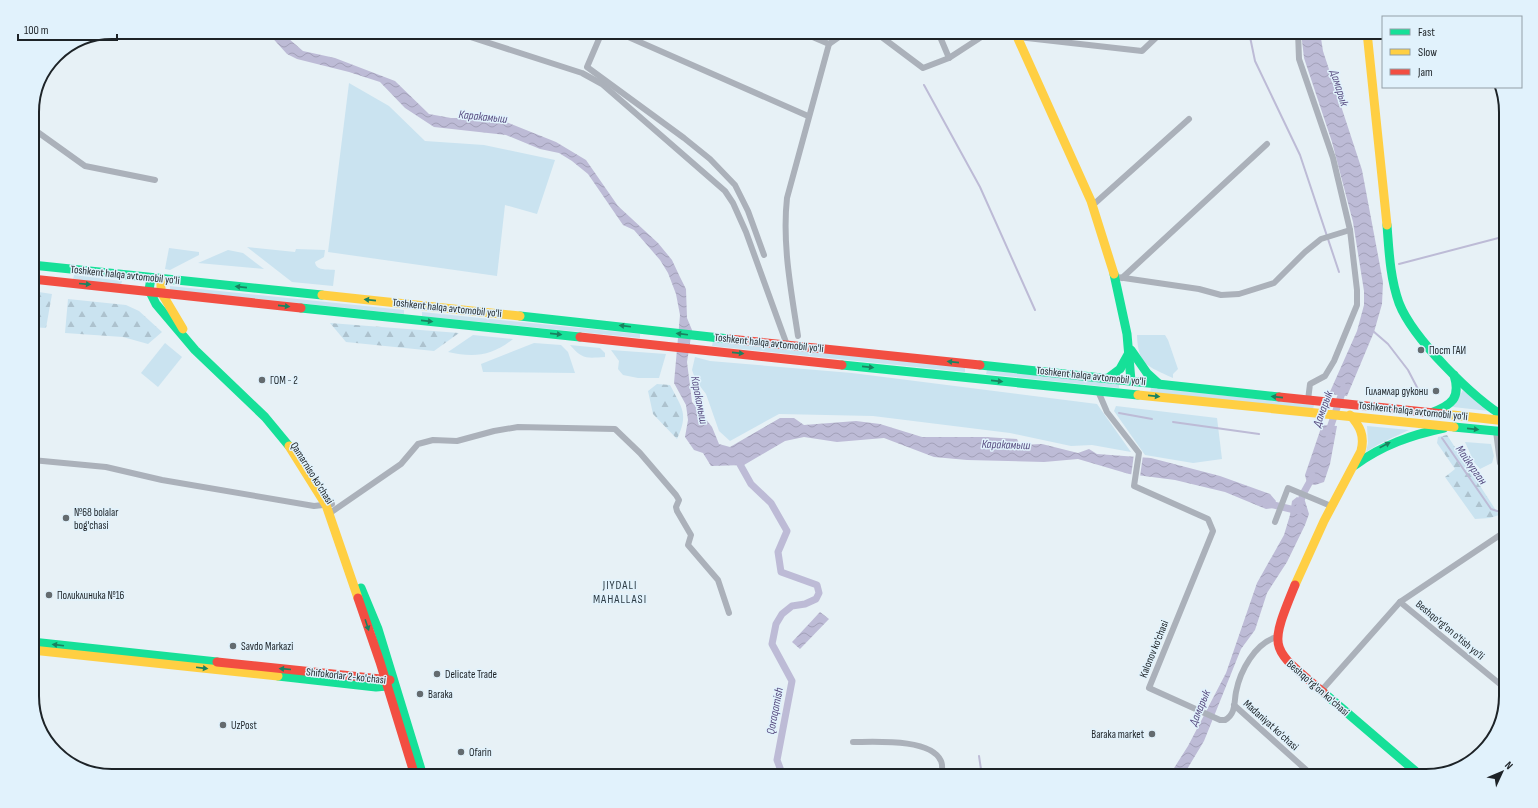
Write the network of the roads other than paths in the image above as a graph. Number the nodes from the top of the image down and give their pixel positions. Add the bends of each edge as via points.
1 (477, 39) edge
2 (599, 39) edge
3 (633, 39) edge
4 (817, 39) edge
5 (836, 39) edge
6 (884, 39) edge
7 (941, 39) edge
8 (978, 39) edge
9 (1018, 39) edge
10 (1053, 39) edge
11 (1155, 39) edge
12 (1298, 39) edge
13 (1368, 39) edge
14 (829, 44) junction
15 (949, 58) junction
16 (808, 116) junction
17 (1189, 119) dead end
18 (39, 133) edge
19 (1268, 144) dead end
20 (155, 180) dead end
21 (1093, 205) junction
22 (1350, 230) junction
23 (764, 255) dead end
24 (39, 266) edge
25 (67, 269) junction
26 (1119, 277) junction
27 (151, 278) junction
28 (161, 279) junction
29 (39, 280) edge
30 (65, 282) junction
31 (149, 290) junction
32 (161, 292) junction
33 (412, 304) junction
34 (411, 319) junction
35 (798, 336) dead end
36 (787, 345) junction
37 (1131, 349) junction
38 (978, 364) junction
39 (1451, 370) junction
40 (1108, 378) junction
41 (977, 379) junction
42 (1132, 381) junction
43 (1159, 384) junction
44 (1098, 391) junction
45 (1131, 394) junction
46 (1312, 400) junction
47 (1430, 413) junction
48 (1350, 415) junction
49 (1499, 415) edge
50 (1499, 419) edge
51 (1450, 426) junction
52 (1496, 431) junction
53 (1499, 431) edge
54 (1499, 455) edge
55 (302, 458) junction
56 (39, 461) edge
57 (1352, 467) junction
58 (1331, 506) junction
59 (331, 508) junction
60 (1275, 522) dead end
61 (1499, 536) edge
62 (1400, 602) junction
63 (728, 614) dead end
64 (1277, 637) junction
65 (39, 643) edge
66 (39, 651) edge
67 (388, 682) junction
68 (1499, 683) edge
69 (1321, 691) junction
70 (1234, 705) junction
71 (853, 742) dead end
72 (413, 769) edge
73 (420, 769) edge
74 (942, 769) edge
75 (1304, 769) edge
76 (1413, 769) edge

1 - 36 street via 582,73 602,84 725,191 746,232
2 - 23 street via 587,67 684,138 710,159 735,185 748,211
3 - 16 street
4 - 14 street
5 - 14 street
6 - 15 street via 923,68
7 - 15 street
8 - 15 street
9 - 21 main road
10 - 11 street via 1142,51
12 - 22 street via 1299,59 1333,158
13 - 39 main road via 1395,291 1402,310 1414,328
14 - 16 street
16 - 35 street via 785,215 788,268
17 - 21 street
18 - 20 street via 85,166
19 - 26 street
21 - 26 main road
22 - 26 street via 1321,239 1274,283 1239,294 1221,295 1199,289
22 - 46 street via 1357,306 1325,376 1310,384
24 - 25 main road, Toshkent halqa avtomobil yo'li
25 - 27 main road, Toshkent halqa avtomobil yo'li
25 - 30 main road
26 - 37 main road
27 - 28 main road, Toshkent halqa avtomobil yo'li
27 - 31 main road
28 - 32 main road
33 -> 28 main road, Toshkent halqa avtomobil yo'li
29 - 30 main road, Toshkent halqa avtomobil yo'li
30 -> 31 main road, Toshkent halqa avtomobil yo'li
31 - 32 main road, Toshkent halqa avtomobil yo'li
31 - 55 main road, Qamarniso ko'chasi via 156,304 194,350 266,417
32 -> 34 main road, Toshkent halqa avtomobil yo'li
32 - 55 main road, Qamarniso ko'chasi via 189,338 271,414
33 - 34 main road
36 -> 33 main road, Toshkent halqa avtomobil yo'li
34 -> 41 main road, Toshkent halqa avtomobil yo'li
38 -> 36 main road, Toshkent halqa avtomobil yo'li
37 - 40 main road via 1120,369
37 - 42 main road
37 - 43 main road via 1145,371
38 - 40 main road, Toshkent halqa avtomobil yo'li
38 - 41 main road
39 - 47 main road via 1456,383 1456,397 1446,407
39 - 49 main road via 1473,394
40 - 42 main road, Toshkent halqa avtomobil yo'li
41 -> 44 main road, Toshkent halqa avtomobil yo'li
42 - 43 main road, Toshkent halqa avtomobil yo'li
42 - 45 main road
46 -> 43 main road, Toshkent halqa avtomobil yo'li
44 - 45 main road, Toshkent halqa avtomobil yo'li
44 - 70 street, Kalonov ko'chasi via 1107,412 1139,452 1135,484 1208,519 1213,531 1149,688 1220,720 1229,718
45 -> 48 main road, Toshkent halqa avtomobil yo'li
46 - 47 main road, Toshkent halqa avtomobil yo'li
47 - 50 main road, Toshkent halqa avtomobil yo'li
48 - 51 main road, Toshkent halqa avtomobil yo'li
48 - 57 main road via 1364,436 1361,451
51 -> 52 main road, Toshkent halqa avtomobil yo'li
57 -> 51 main road via 1398,439
52 - 53 main road, Toshkent halqa avtomobil yo'li
52 - 54 street
55 - 59 main road, Qamarniso ko'chasi
56 - 59 street via 106,467 162,480
57 - 58 main road
58 - 60 street via 1288,488
58 - 64 main road via 1293,591
59 - 63 street via 401,464 418,444 437,440 456,441 518,427 615,429 640,453 676,495 679,500 677,511 692,535 688,544 718,580
59 - 67 main road, Qamarniso ko'chasi via 378,630
61 - 62 street, Beshqo'rg'on o'tish yo'li
62 - 68 street, Beshqo'rg'on o'tish yo'li
62 - 69 street, Beshqo'rg'on o'tish yo'li
64 - 69 main road, Beshqo'rg'on ko'chasi via 1278,647 1284,658
64 - 70 street, Kalonov ko'chasi via 1266,640 1254,652 1240,678
67 -> 65 main road, Shifokorlar 2-ko'chasi
66 -> 67 main road, Shifokorlar 2-ko'chasi via 371,687
67 - 72 main road, Qamarniso ko'chasi
67 - 73 main road, Qamarniso ko'chasi
69 - 76 main road, Beshqo'rg'on ko'chasi
70 - 75 street, Madaniyat ko'chasi
71 - 74 street via 907,742 937,755 942,762

